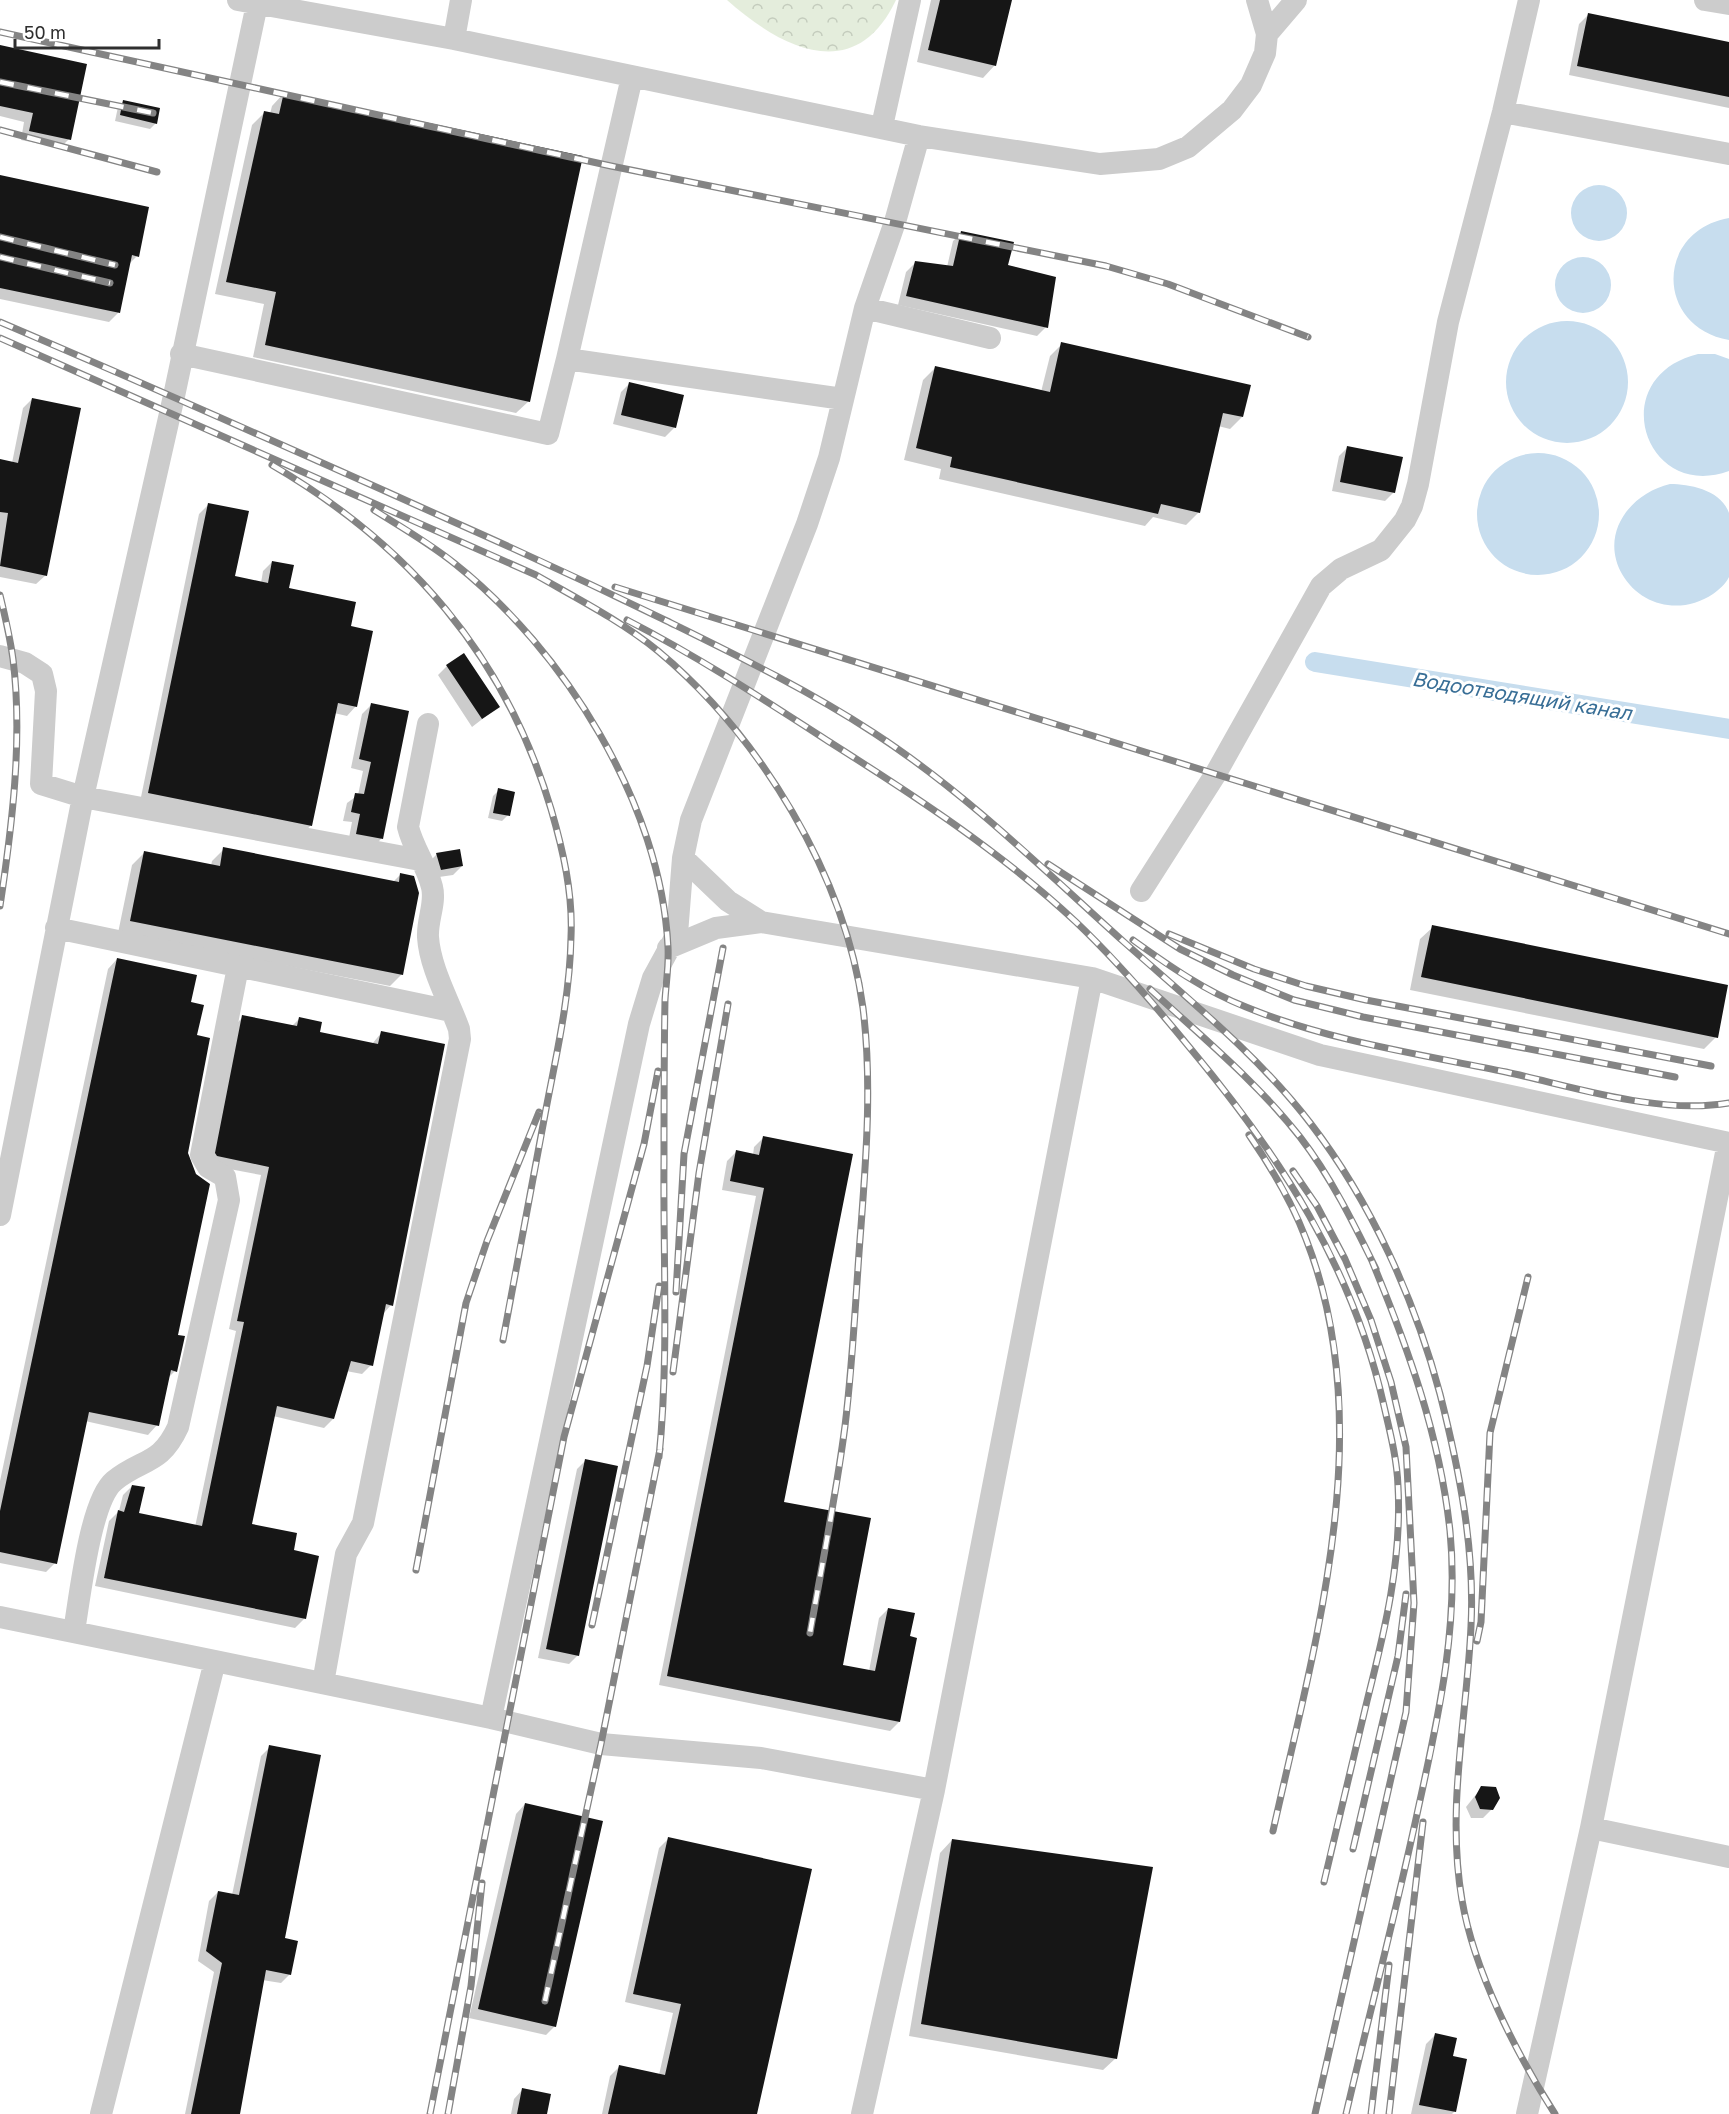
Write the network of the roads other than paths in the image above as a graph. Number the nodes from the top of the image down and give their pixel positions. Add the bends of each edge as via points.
1 (461, 0) edge
2 (910, 0) edge
3 (1257, 0) edge
4 (1296, 0) edge
5 (1529, 0) edge
6 (1706, 0) edge
7 (248, 2) edge
8 (1729, 4) edge
9 (1267, 34) junction
10 (454, 39) junction
11 (632, 77) junction
12 (1503, 112) junction
13 (882, 126) junction
14 (919, 136) junction
15 (1729, 154) edge
16 (865, 308) junction
17 (990, 338) dead end
18 (181, 354) junction
19 (567, 359) junction
20 (843, 399) junction
21 (0, 656) edge
22 (428, 724) dead end
23 (83, 797) junction
24 (683, 858) junction
25 (420, 860) junction
26 (1140, 891) dead end
27 (760, 922) junction
28 (56, 928) junction
29 (668, 948) junction
30 (238, 966) junction
31 (1092, 978) junction
32 (451, 1011) junction
33 (1729, 1143) edge
34 (0, 1215) edge
35 (0, 1617) edge
36 (74, 1631) junction
37 (215, 1661) junction
38 (323, 1683) junction
39 (491, 1718) junction
40 (934, 1790) junction
41 (1591, 1828) junction
42 (1729, 1857) edge
43 (101, 2114) edge
44 (862, 2114) edge
45 (1527, 2114) edge

1 - 10 lane
2 - 13 lane
3 - 9 lane
4 - 9 lane
5 - 12 lane
6 - 8 lane
7 - 10 lane
7 - 18 lane
9 - 14 lane via 1265,53 1251,85 1232,110 1188,147 1159,159 1100,164
10 - 11 lane
11 - 13 lane
11 - 19 lane
12 - 15 lane
12 - 26 lane via 1448,322 1418,484 1405,520 1381,550 1341,569 1321,586 1215,775
13 - 14 lane
14 - 16 lane
16 - 17 lane
16 - 20 lane
18 - 19 lane via 548,434
18 - 23 lane
19 - 20 lane
20 - 24 lane via 807,524 690,820
21 - 23 lane via 25,663 42,674 46,691 41,784
22 - 25 lane via 408,827
23 - 25 lane
23 - 28 lane
24 - 27 lane via 728,901
24 - 29 lane via 679,924
25 - 32 lane via 434,896 429,946
27 - 29 lane via 716,928
27 - 31 lane
28 - 30 lane
28 - 34 lane
29 - 39 lane via 653,978 639,1024
30 - 32 lane
30 - 36 lane via 201,1155 208,1167 225,1177 229,1200 178,1427 161,1453 114,1481 101,1499
31 - 33 lane via 1320,1055
31 - 40 lane
32 - 38 lane via 460,1039 363,1523 348,1545
33 - 41 lane
35 - 36 lane
36 - 37 lane
37 - 38 lane
37 - 43 lane
38 - 39 lane
39 - 40 lane via 601,1744 761,1758
40 - 44 lane
41 - 42 lane
41 - 45 lane

